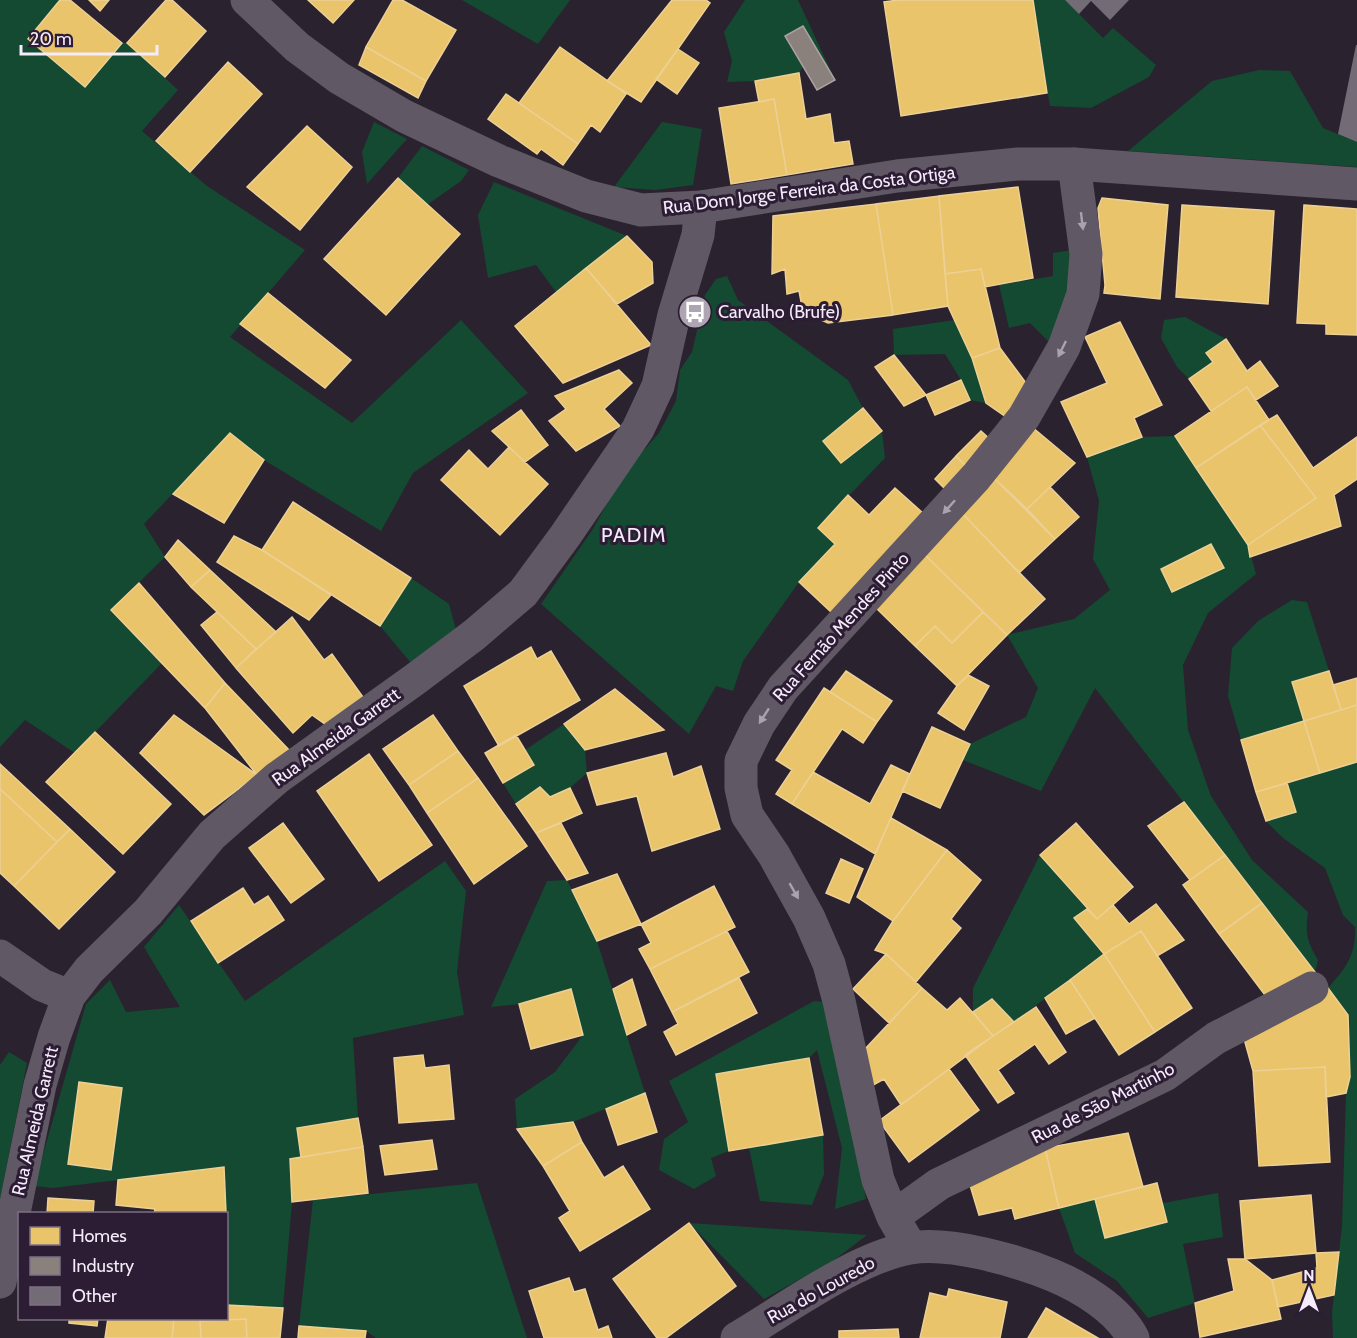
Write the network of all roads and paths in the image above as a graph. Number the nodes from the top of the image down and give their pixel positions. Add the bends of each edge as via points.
1 (247, 0) edge
2 (1074, 164) junction
3 (1357, 184) edge
4 (701, 207) junction
5 (0, 956) edge
6 (1312, 988) dead end
7 (69, 996) junction
8 (893, 1217) junction
9 (911, 1248) junction
10 (0, 1282) edge
11 (737, 1338) edge
12 (1133, 1338) edge

1 - 4 street, Rua Dom Jorge Ferreira da Costa Ortiga via 297,47 339,78 404,116 498,161 586,196 641,210
2 - 3 street, Rua Dom Jorge Ferreira da Costa Ortiga
2 - 4 street, Rua Dom Jorge Ferreira da Costa Ortiga via 1018,164 897,176
2 -> 8 street, Rua Fernão Mendes Pinto via 1086,254 1083,294 1064,347 1024,417 976,477 783,688 741,761 747,815 809,918 828,964 878,1180
4 - 7 street, Rua Almeida Garrett via 698,235 658,386 638,429 523,594 414,680 277,778 220,828
5 - 7 street via 42,985
6 - 8 street, Rua de São Martinho via 1216,1038 1165,1075 939,1184
7 - 10 street, Rua Almeida Garrett via 40,1085
8 - 9 street, Rua Fernão Mendes Pinto
9 - 11 street, Rua do Louredo via 890,1253 830,1282
9 - 12 street, Rua do Louredo via 952,1249 1031,1267 1065,1281 1098,1302 1117,1316

